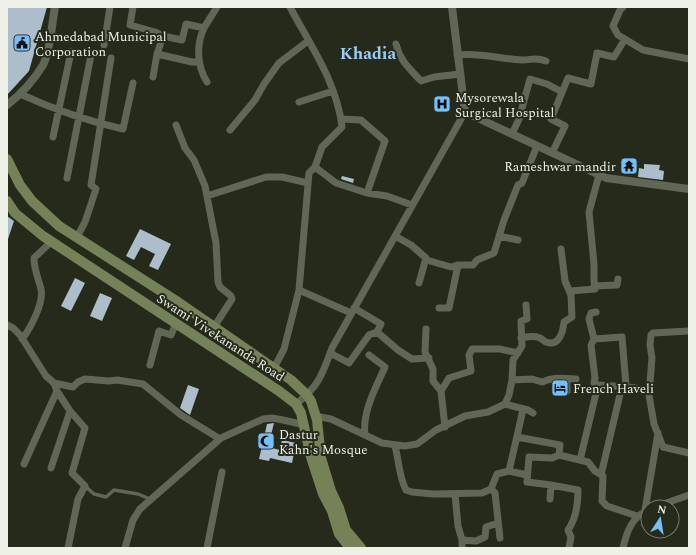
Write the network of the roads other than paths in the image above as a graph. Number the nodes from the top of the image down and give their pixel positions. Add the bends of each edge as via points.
1 (55, 7) edge
2 (110, 7) edge
3 (133, 7) edge
4 (290, 7) edge
5 (452, 7) edge
6 (623, 7) edge
7 (216, 8) edge
8 (204, 28) junction
9 (163, 36) junction
10 (625, 39) junction
11 (308, 41) junction
12 (396, 44) dead end
13 (104, 45) dead end
14 (71, 52) dead end
15 (157, 54) junction
16 (91, 55) dead end
17 (457, 55) junction
18 (111, 58) dead end
19 (689, 59) edge
20 (546, 61) dead end
21 (199, 62) junction
22 (460, 74) junction
23 (153, 77) dead end
24 (207, 82) dead end
25 (133, 83) dead end
26 (333, 91) junction
27 (562, 92) junction
28 (20, 94) junction
29 (299, 102) dead end
30 (7, 105) edge
31 (59, 111) junction
32 (465, 112) junction
33 (79, 118) junction
34 (341, 119) junction
35 (101, 124) junction
36 (176, 125) dead end
37 (230, 130) dead end
38 (512, 134) junction
39 (53, 137) dead end
40 (537, 146) junction
41 (552, 153) junction
42 (7, 160) edge
43 (315, 167) junction
44 (599, 175) junction
45 (67, 178) dead end
46 (308, 183) junction
47 (689, 189) edge
48 (367, 193) junction
49 (207, 196) junction
50 (7, 201) edge
51 (412, 205) junction
52 (395, 236) junction
53 (499, 236) junction
54 (77, 237) junction
55 (518, 240) dead end
56 (52, 242) junction
57 (561, 249) dead end
58 (430, 261) dead end
59 (458, 265) junction
60 (618, 279) dead end
61 (419, 283) dead end
62 (594, 286) junction
63 (300, 290) junction
64 (570, 291) junction
65 (526, 305) dead end
66 (439, 308) dead end
67 (353, 310) junction
68 (596, 312) dead end
69 (176, 323) junction
70 (7, 326) edge
71 (214, 327) junction
72 (426, 329) dead end
73 (689, 331) edge
74 (377, 332) junction
75 (521, 338) junction
76 (594, 338) junction
77 (22, 339) junction
78 (330, 353) junction
79 (518, 353) junction
80 (369, 355) dead end
81 (429, 358) junction
82 (150, 364) dead end
83 (274, 368) junction
84 (567, 379) junction
85 (576, 379) dead end
86 (512, 380) junction
87 (54, 384) junction
88 (598, 385) junction
89 (624, 386) junction
90 (649, 390) junction
91 (57, 391) junction
92 (441, 391) junction
93 (567, 391) dead end
94 (307, 395) junction
95 (296, 404) junction
96 (505, 404) junction
97 (522, 409) junction
98 (70, 411) junction
99 (533, 413) dead end
100 (315, 416) junction
101 (305, 425) junction
102 (445, 427) junction
103 (658, 432) junction
104 (365, 435) junction
105 (517, 437) junction
106 (220, 440) junction
107 (395, 446) junction
108 (689, 453) edge
109 (559, 455) junction
110 (580, 460) junction
111 (24, 464) dead end
112 (51, 468) dead end
113 (509, 471) junction
114 (222, 472) dead end
115 (527, 475) junction
116 (601, 475) junction
117 (551, 485) junction
118 (85, 486) junction
119 (491, 489) junction
120 (455, 494) junction
121 (689, 495) edge
122 (151, 499) junction
123 (550, 499) dead end
124 (649, 499) edge
125 (678, 499) edge
126 (640, 514) edge
127 (637, 516) junction
128 (498, 523) junction
129 (500, 538) dead end
130 (462, 544) edge
131 (68, 548) edge
132 (125, 548) edge
133 (208, 548) edge
134 (350, 548) edge
135 (360, 548) edge
136 (569, 548) edge
137 (623, 548) edge

1 - 28 street via 44,65
2 - 13 street
3 - 9 street via 130,25
4 - 11 street
5 - 17 street
6 - 10 street via 613,26 618,35
7 - 8 street
8 - 9 street via 186,24 182,40
8 - 21 street via 200,38
9 - 15 street
10 - 19 street via 643,50
10 - 27 street via 614,57 597,53 591,84 568,78
11 - 26 street via 322,63
11 - 37 street via 279,63 255,100
12 - 22 street via 399,55 421,81
14 - 31 street
15 - 21 street
15 - 23 street
16 - 33 street
17 - 20 street via 471,53 522,60 538,58
17 - 22 street
18 - 35 street
21 - 24 street
22 - 32 street
25 - 35 street via 123,129
26 - 29 street
26 - 34 street
27 - 38 street via 530,79 520,119
27 - 41 street via 551,119 565,126
28 - 30 street
28 - 31 street
31 - 33 street
31 - 39 street
32 - 38 street
32 - 51 street
33 - 35 street
33 - 45 street
34 - 43 street via 342,126 322,147
34 - 48 street via 361,120 385,141
35 - 54 street via 91,185 96,189
36 - 49 street via 185,148 194,160
38 - 40 street
40 - 41 street
40 - 53 street via 522,183 518,185
41 - 44 street
42 - 54 main road via 32,201 59,226
43 - 46 street via 309,173
43 - 48 street via 336,183
44 - 47 street
44 - 62 street via 589,212
46 - 49 street via 282,177 266,177
46 - 63 street
48 - 51 street via 387,196
49 - 71 street via 216,243 218,282 232,299
50 - 56 main road, Swami Vivekananda Road via 15,213
51 - 52 street
52 - 61 street via 426,258
52 - 67 street
53 - 55 street
53 - 59 street via 494,253 477,260 473,265
54 - 71 main road
56 - 69 main road, Swami Vivekananda Road
56 - 77 street via 34,258 41,291 34,322
57 - 64 street via 565,281
58 - 59 street via 451,267
59 - 66 street via 449,308
60 - 62 street via 617,285
62 - 64 street via 595,289
63 - 67 street
63 - 83 street via 284,350
64 - 75 street via 572,318 564,322 559,339 553,343 536,337
65 - 75 street via 527,318 521,321
67 - 74 street via 381,324
67 - 78 street
68 - 76 street via 591,313 588,319
69 - 82 street via 171,335 159,331
69 - 95 main road, Swami Vivekananda Road
70 - 77 street via 13,328
71 - 83 main road
72 - 81 street via 425,352
73 - 90 street via 653,333 650,345
74 - 78 street via 369,335 349,363
74 - 81 street via 412,359
75 - 79 street via 522,346
76 - 88 street via 591,345 594,382
76 - 89 street via 622,338
77 - 87 street
78 - 94 street via 319,380
79 - 86 street via 513,360
79 - 92 street via 500,349 472,349 469,355 471,370 449,378
80 - 104 street via 385,367 372,395 364,426
81 - 92 street via 433,369 433,381
83 - 94 main road
84 - 85 street
84 - 86 street via 551,378 542,382 532,379
84 - 93 street
86 - 96 street
87 - 91 street
87 - 106 street via 73,387 85,379 143,384 186,418
88 - 89 street
88 - 110 street
89 - 90 street
89 - 116 street
90 - 103 street via 654,424
91 - 98 street
91 - 111 street
92 - 102 street
94 - 95 street
94 - 100 main road
95 - 101 main road, Swami Vivekananda Road
96 - 97 street
96 - 102 street via 488,412 465,416
97 - 99 street
97 - 105 street
98 - 112 street
98 - 118 street via 85,428 72,473
100 - 104 street via 331,419
100 - 135 main road via 321,458 331,491 346,530
101 - 106 street via 272,418 263,419
101 - 134 main road, Swami Vivekananda Road via 311,457 323,494 332,511 339,534
102 - 107 street via 436,430 417,444
103 - 108 street via 663,447
103 - 124 street
104 - 107 street
105 - 109 street via 560,445
105 - 113 street
106 - 122 street
107 - 120 street via 400,475 406,490
109 - 110 street
109 - 115 street via 552,458 529,457
110 - 116 street via 588,462
113 - 115 street
113 - 119 street via 497,474
114 - 133 street
115 - 117 street via 527,482
116 - 127 street via 604,479 602,501 608,506
117 - 123 street
117 - 136 street via 579,488 576,513 568,530 571,537
118 - 122 lane via 94,494 106,497 114,490
118 - 131 street via 78,499
119 - 120 street via 482,493
119 - 128 street via 495,493
120 - 130 street
121 - 125 street
122 - 132 street via 133,520
126 - 127 street
127 - 137 street via 626,535
128 - 129 street
128 - 130 street via 486,527 485,537

